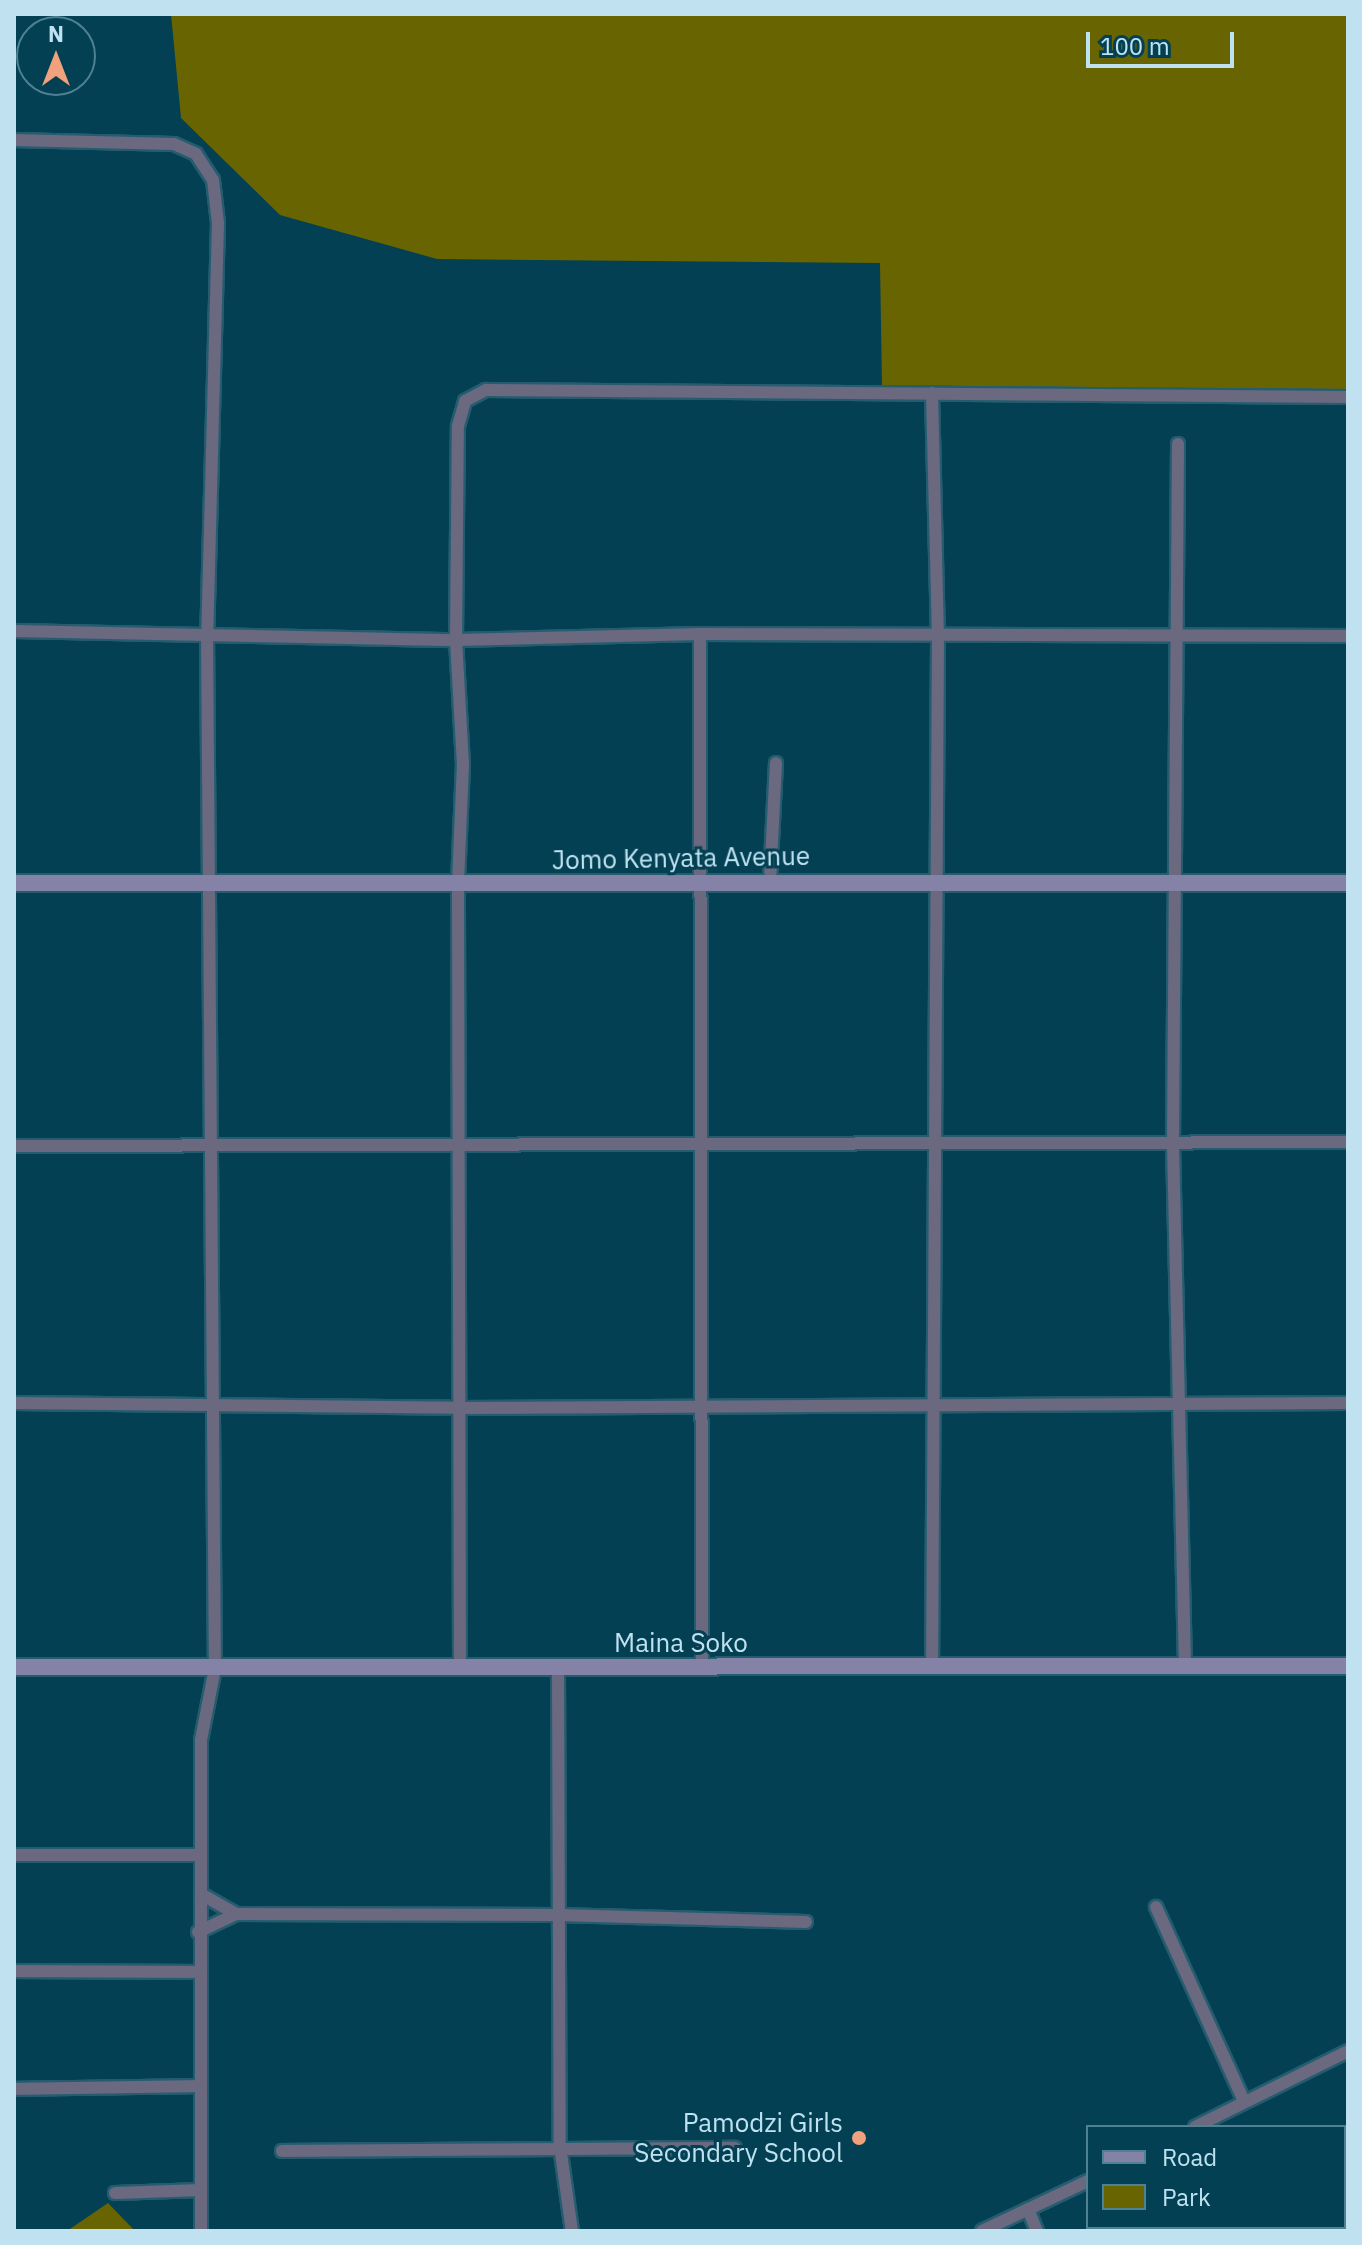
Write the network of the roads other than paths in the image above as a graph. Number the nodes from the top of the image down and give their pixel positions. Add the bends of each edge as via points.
1 (14, 140) edge
2 (932, 393) junction
3 (1348, 397) edge
4 (1178, 444) dead end
5 (14, 631) edge
6 (207, 633) junction
7 (700, 634) junction
8 (938, 636) junction
9 (1348, 636) edge
10 (1175, 638) junction
11 (456, 640) junction
12 (776, 763) dead end
13 (770, 881) junction
14 (934, 881) junction
15 (1176, 882) junction
16 (14, 883) edge
17 (458, 883) junction
18 (1348, 883) edge
19 (209, 884) junction
20 (700, 884) junction
21 (1348, 1142) edge
22 (937, 1143) junction
23 (459, 1144) junction
24 (211, 1145) junction
25 (1173, 1145) junction
26 (14, 1146) edge
27 (701, 1146) junction
28 (1180, 1402) junction
29 (14, 1403) edge
30 (1348, 1403) edge
31 (213, 1405) junction
32 (937, 1406) junction
33 (702, 1407) junction
34 (457, 1408) junction
35 (932, 1665) junction
36 (1185, 1665) junction
37 (558, 1666) junction
38 (1348, 1666) edge
39 (14, 1667) edge
40 (460, 1667) junction
41 (215, 1668) junction
42 (702, 1668) junction
43 (14, 1855) edge
44 (200, 1855) junction
45 (201, 1894) junction
46 (1156, 1907) dead end
47 (236, 1914) junction
48 (558, 1915) junction
49 (806, 1922) dead end
50 (198, 1932) junction
51 (14, 1971) edge
52 (199, 1972) junction
53 (1348, 2051) edge
54 (197, 2086) junction
55 (14, 2089) edge
56 (1244, 2101) junction
57 (1199, 2125) edge
58 (560, 2146) junction
59 (735, 2148) dead end
60 (282, 2151) dead end
61 (1086, 2182) edge
62 (201, 2190) junction
63 (115, 2193) dead end
64 (1028, 2209) junction
65 (571, 2228) edge
66 (201, 2231) edge
67 (556, 2231) edge
68 (982, 2231) edge
69 (1037, 2231) edge

1 - 6 street via 174,144 196,154 213,180 218,316
2 - 3 street
2 - 8 street
2 - 11 street via 486,390 465,401 458,426
4 - 10 street
5 - 6 street
6 - 11 street
6 - 19 street
7 - 8 street
7 - 11 street
7 - 20 street
8 - 10 street
8 - 14 street
9 - 10 street
10 - 15 street
11 - 17 street via 463,765
12 - 13 street
13 - 14 street, Jomo Kenyata Avenue
13 - 20 street, Jomo Kenyata Avenue
14 - 15 street, Jomo Kenyata Avenue
14 - 22 street
15 - 18 street, Jomo Kenyata Avenue
15 - 25 street
16 - 19 street, Jomo Kenyata Avenue
17 - 19 street, Jomo Kenyata Avenue
17 - 20 street, Jomo Kenyata Avenue
17 - 23 street
19 - 24 street
20 - 27 street
21 - 25 street
22 - 25 street
22 - 27 street
22 - 32 street
23 - 24 street
23 - 27 street
23 - 34 street
24 - 26 street
24 - 31 street
25 - 28 street
27 - 33 street
28 - 30 street
28 - 32 street
28 - 36 street
29 - 31 street
31 - 34 street
31 - 41 street
32 - 33 street
32 - 35 street
33 - 34 street
33 - 42 street
34 - 40 street
35 - 36 street, Maina Soko
35 - 42 street, Maina Soko
36 - 38 street, Maina Soko
37 - 40 street, Maina Soko
37 - 42 street, Maina Soko
37 - 48 street
39 - 41 street, Maina Soko
40 - 41 street, Maina Soko
41 - 44 street via 201,1740
43 - 44 street
44 - 45 street
45 - 47 street
45 - 50 street
46 - 56 street
47 - 48 street
47 - 50 street
48 - 49 street
48 - 58 street
50 - 52 street
51 - 52 street
52 - 54 street
53 - 56 street
54 - 55 street
54 - 62 street
56 - 57 street
58 - 59 street
58 - 60 street
58 - 65 street
61 - 64 street
62 - 63 street
62 - 66 street
64 - 68 street
64 - 69 street
65 - 67 street

